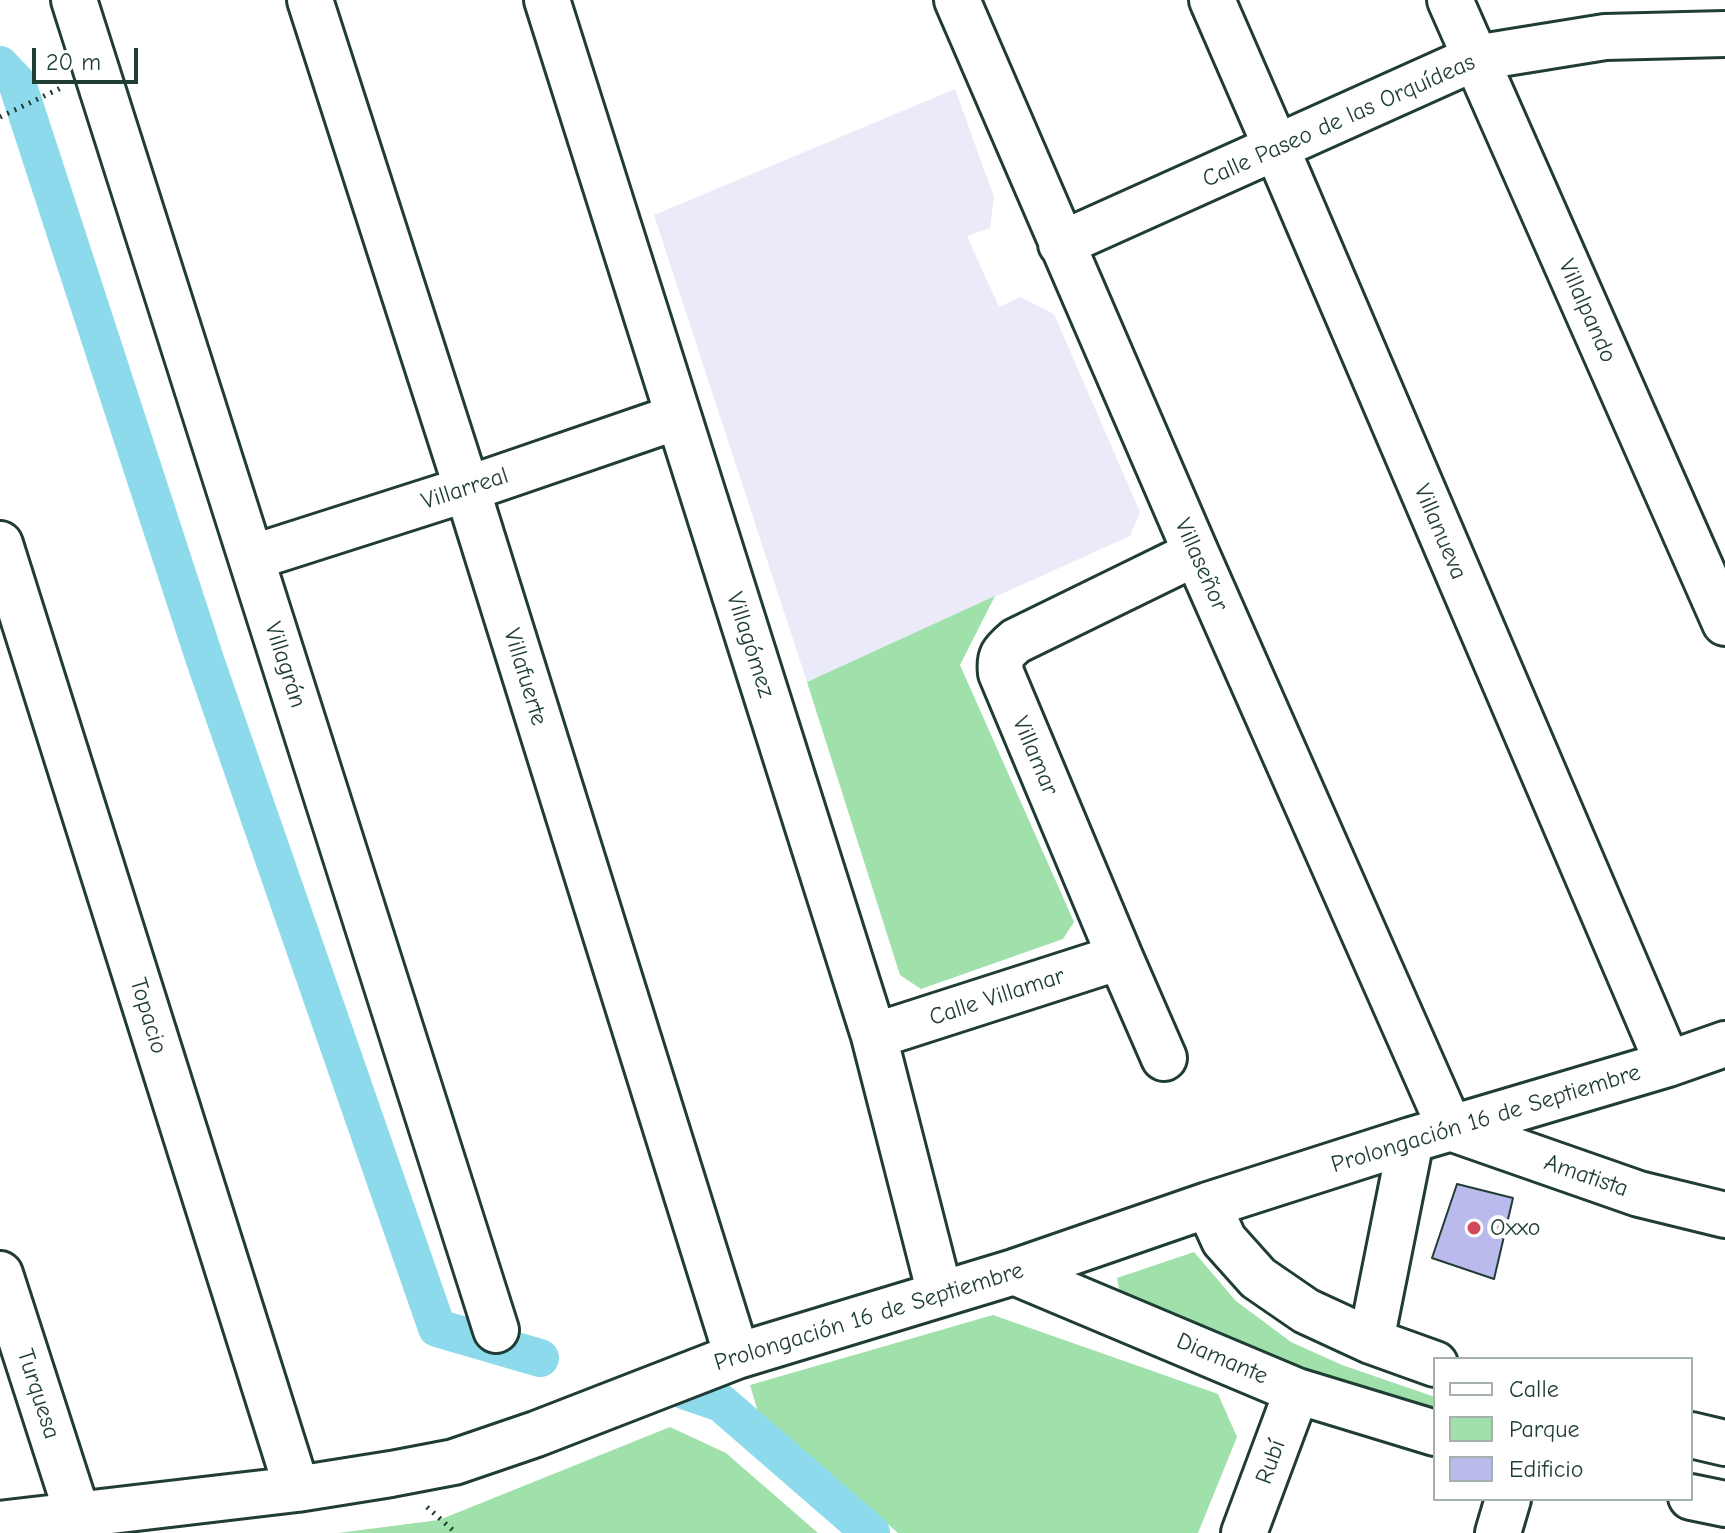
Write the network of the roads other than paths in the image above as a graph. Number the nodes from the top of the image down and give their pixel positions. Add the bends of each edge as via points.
1 (74, 0) edge
2 (310, 0) edge
3 (547, 0) edge
4 (957, 0) edge
5 (1212, 0) edge
6 (1450, 0) edge
7 (1721, 26) edge
8 (1475, 58) junction
9 (1276, 147) junction
10 (1061, 244) junction
11 (677, 417) junction
12 (467, 489) junction
13 (0, 544) edge
14 (1196, 553) junction
15 (251, 558) junction
16 (1725, 623) edge
17 (1120, 957) junction
18 (874, 1036) junction
19 (1725, 1044) edge
20 (1164, 1058) dead end
21 (1668, 1064) junction
22 (1430, 1134) junction
23 (1208, 1205) junction
24 (1725, 1215) edge
25 (1014, 1272) junction
26 (2, 1284) edge
27 (940, 1294) junction
28 (496, 1330) dead end
29 (1371, 1341) junction
30 (737, 1356) junction
31 (1433, 1363) edge
32 (1297, 1391) junction
33 (1433, 1432) edge
34 (1693, 1435) edge
35 (1725, 1443) edge
36 (297, 1489) junction
37 (1693, 1497) edge
38 (1507, 1501) edge
39 (1725, 1504) edge
40 (77, 1513) junction
41 (0, 1524) edge
42 (1244, 1533) edge
43 (1498, 1533) edge

1 - 15 street, Villagrán
2 - 12 street, Villafuerte
3 - 11 street, Villagómez
4 - 10 street, Villaseñor
5 - 9 street, Villanueva
6 - 8 street, Villalpando
7 - 8 street, Calle Paseo de las Orquídeas via 1605,37
8 - 9 street, Calle Paseo de las Orquídeas
8 - 16 street, Villalpando
9 - 10 street, Calle Paseo de las Orquídeas
9 - 21 street, Villanueva
10 - 14 street, Villaseñor
11 - 12 street, Villarreal
11 - 18 street, Villagómez
12 - 15 street, Villarreal
12 - 30 street, Villafuerte
13 - 36 street, Topacio
14 - 17 street, Villamar via 1016,641 999,660
14 - 22 street, Villaseñor
15 - 28 street, Villagrán
17 - 18 street, Calle Villamar
17 - 20 street, Villamar
18 - 27 street, Villagómez
19 - 21 street, Prolongación 16 de Septiembre
21 - 22 street, Prolongación 16 de Septiembre
22 - 23 street, Prolongación 16 de Septiembre
22 - 24 street, Amatista
22 - 29 street
23 - 25 street, Prolongación 16 de Septiembre
23 - 29 street via 1224,1240 1258,1278 1306,1311
25 - 27 street, Prolongación 16 de Septiembre
25 - 32 street, Diamante
26 - 40 street, Turquesa
27 - 30 street, Prolongación 16 de Septiembre
29 - 31 street
30 - 36 street, Prolongación 16 de Septiembre via 454,1462
32 - 33 street, Diamante
32 - 42 street, Rubí
34 - 35 street
36 - 40 street, Prolongación 16 de Septiembre
37 - 39 street
38 - 43 street
40 - 41 street, Prolongación 16 de Septiembre

